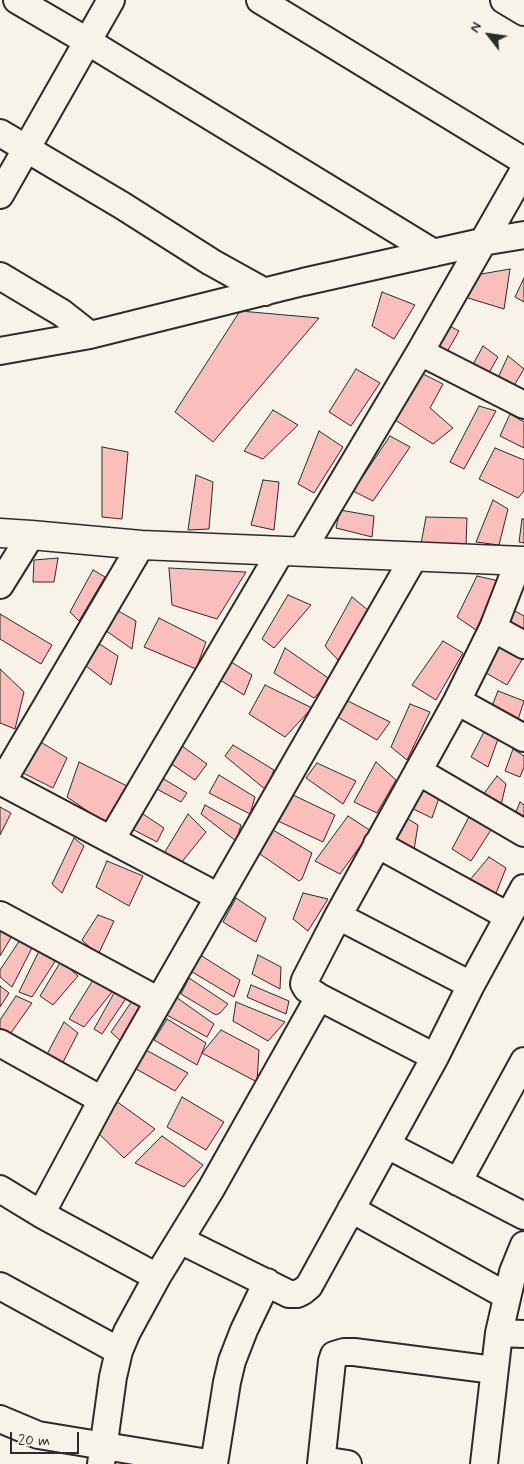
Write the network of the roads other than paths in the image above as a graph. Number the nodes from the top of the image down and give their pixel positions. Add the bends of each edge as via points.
1 (17, 0) edge
2 (111, 0) edge
3 (260, 0) edge
4 (504, 0) edge
5 (524, 12) edge
6 (87, 41) junction
7 (0, 133) edge
8 (27, 149) junction
9 (524, 161) edge
10 (524, 170) edge
11 (0, 195) edge
12 (524, 235) edge
13 (482, 242) junction
14 (434, 253) junction
15 (0, 276) edge
16 (265, 292) junction
17 (90, 335) junction
18 (0, 351) edge
19 (420, 352) junction
20 (524, 405) edge
21 (0, 533) edge
22 (31, 535) junction
23 (141, 544) junction
24 (291, 552) junction
25 (414, 557) junction
26 (522, 561) edge
27 (0, 585) edge
28 (493, 628) junction
29 (524, 645) edge
30 (457, 701) junction
31 (524, 738) edge
32 (418, 771) junction
33 (1, 781) edge
34 (524, 833) edge
35 (111, 840) junction
36 (377, 844) junction
37 (524, 888) edge
38 (219, 897) junction
39 (0, 915) edge
40 (338, 916) junction
41 (508, 916) junction
42 (471, 985) junction
43 (319, 997) junction
44 (159, 1001) junction
45 (0, 1043) edge
46 (435, 1057) junction
47 (524, 1061) edge
48 (102, 1100) junction
49 (387, 1145) junction
50 (458, 1182) junction
51 (0, 1189) edge
52 (351, 1209) junction
53 (41, 1214) junction
54 (524, 1216) edge
55 (180, 1240) junction
56 (524, 1245) edge
57 (157, 1277) junction
58 (267, 1282) junction
59 (0, 1286) edge
60 (507, 1296) junction
61 (511, 1334) edge
62 (119, 1351) junction
63 (494, 1370) junction
64 (1, 1422) edge
65 (102, 1455) edge
66 (321, 1462) edge
67 (214, 1464) edge
68 (348, 1464) edge
69 (484, 1464) edge

1 - 6 street
2 - 6 street
3 - 9 street
4 - 5 street
6 - 8 street
6 - 14 street
7 - 8 street
8 - 11 street
8 - 16 street
10 - 13 street
12 - 13 street
13 - 14 street
13 - 19 street
14 - 16 street
15 - 17 street via 62,313
16 - 17 street
17 - 18 street
19 - 20 street
19 - 24 street
21 - 22 street
22 - 23 street
22 - 27 street
23 - 24 street
23 - 33 street
24 - 25 street
24 - 35 street
25 - 26 street
25 - 38 street
26 - 28 street
28 - 29 street
28 - 30 street
30 - 31 street
30 - 32 street
32 - 34 street
32 - 36 street
33 - 35 street
35 - 38 street
36 - 40 street
36 - 41 street
37 - 41 street
38 - 44 street
39 - 44 street
40 - 42 street
40 - 43 street via 304,984
41 - 42 street
42 - 46 street
43 - 46 street
43 - 55 street
44 - 48 street
45 - 48 street
46 - 49 street
47 - 50 street
48 - 53 street
49 - 50 street
49 - 52 street
50 - 54 street
51 - 53 street
52 - 58 street via 303,1291 289,1294
52 - 60 street
53 - 57 street
55 - 57 street
55 - 58 street
56 - 60 street
57 - 62 street
58 - 67 street via 232,1361
59 - 62 street
60 - 61 street
61 - 63 street
62 - 65 street
63 - 66 street via 354,1352 334,1355
63 - 69 street
64 - 65 street
65 - 67 street
66 - 68 street

